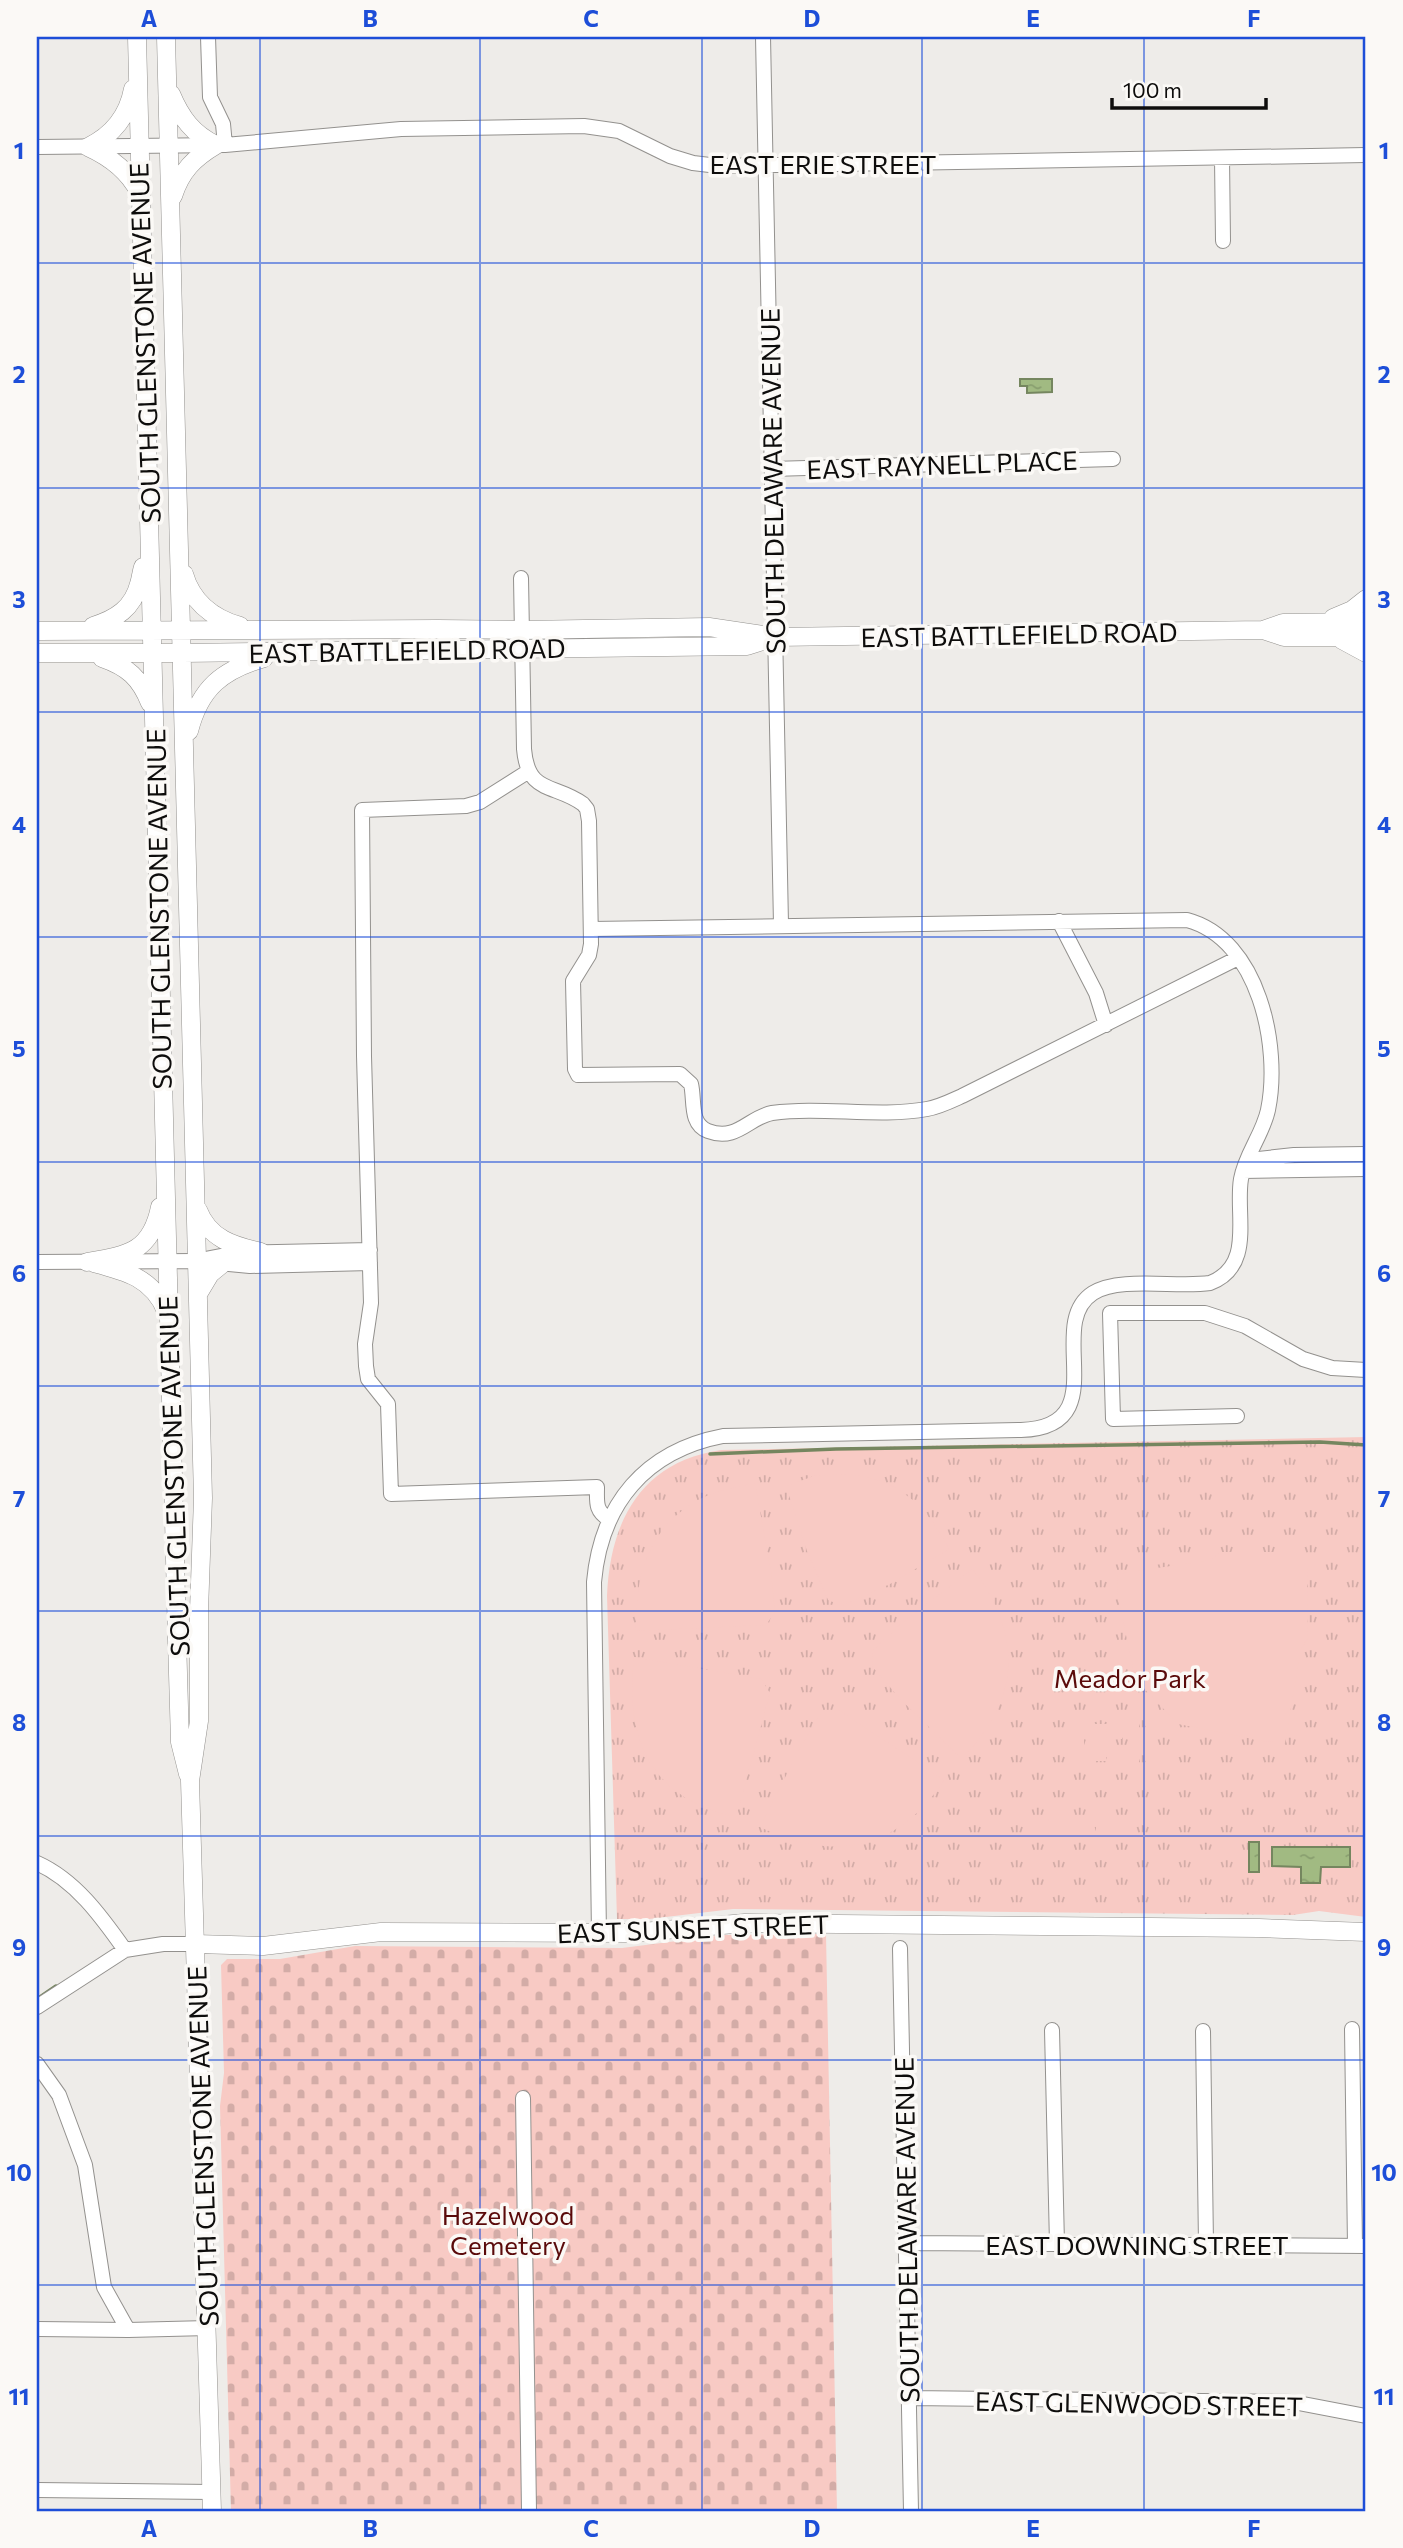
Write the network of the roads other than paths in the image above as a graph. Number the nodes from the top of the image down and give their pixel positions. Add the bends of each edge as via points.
1 (136, 37) edge
2 (166, 37) edge
3 (208, 37) edge
4 (763, 37) edge
5 (137, 59) junction
6 (168, 86) junction
7 (220, 145) junction
8 (139, 146) junction
9 (169, 146) junction
10 (37, 147) edge
11 (88, 147) junction
12 (1366, 155) edge
13 (1222, 158) junction
14 (765, 166) junction
15 (141, 197) junction
16 (170, 203) junction
17 (1223, 241) dead end
18 (1112, 459) dead end
19 (772, 469) junction
20 (150, 551) junction
21 (179, 557) junction
22 (522, 578) dead end
23 (1366, 599) edge
24 (1366, 622) edge
25 (1323, 629) junction
26 (182, 630) junction
27 (256, 630) junction
28 (522, 630) junction
29 (37, 631) edge
30 (78, 631) junction
31 (152, 631) junction
32 (776, 637) junction
33 (1366, 637) edge
34 (522, 649) junction
35 (286, 652) junction
36 (37, 653) edge
37 (183, 653) junction
38 (1366, 653) edge
39 (85, 654) junction
40 (152, 654) junction
41 (153, 711) junction
42 (185, 748) junction
43 (528, 770) junction
44 (1059, 921) junction
45 (781, 924) junction
46 (591, 929) junction
47 (1238, 958) junction
48 (1106, 1025) junction
49 (1263, 1129) junction
50 (1366, 1154) edge
51 (1294, 1155) junction
52 (1246, 1165) junction
53 (1366, 1169) edge
54 (165, 1173) junction
55 (195, 1202) junction
56 (261, 1252) junction
57 (370, 1256) junction
58 (197, 1261) junction
59 (37, 1262) edge
60 (87, 1262) junction
61 (167, 1262) junction
62 (222, 1265) junction
63 (198, 1294) junction
64 (168, 1319) junction
65 (1366, 1370) edge
66 (1237, 1416) dead end
67 (609, 1519) junction
68 (190, 1781) junction
69 (37, 1863) edge
70 (1366, 1930) edge
71 (1345, 1931) junction
72 (599, 1934) junction
73 (1366, 1940) edge
74 (195, 1944) junction
75 (900, 1948) dead end
76 (124, 1950) junction
77 (37, 2007) edge
78 (1352, 2029) dead end
79 (1052, 2030) dead end
80 (1203, 2031) dead end
81 (37, 2064) edge
82 (523, 2098) dead end
83 (907, 2244) junction
84 (1057, 2244) junction
85 (1206, 2244) junction
86 (1361, 2246) edge
87 (208, 2328) junction
88 (37, 2329) edge
89 (128, 2330) junction
90 (910, 2398) junction
91 (1366, 2416) edge
92 (37, 2490) edge
93 (212, 2492) junction
94 (212, 2511) edge
95 (529, 2511) edge
96 (911, 2511) edge

1 - 5 main road, SOUTH GLENSTONE AVENUE
2 - 6 main road, SOUTH GLENSTONE AVENUE
3 - 7 street via 210,97 223,124
4 - 14 street, SOUTH DELAWARE AVENUE
5 - 8 main road, SOUTH GLENSTONE AVENUE
5 - 11 main road via 123,118 108,136
6 - 7 main road via 189,126
6 - 9 main road, SOUTH GLENSTONE AVENUE
7 - 9 street, EAST ERIE STREET
7 - 14 street, EAST ERIE STREET via 401,128 584,126 619,131 694,163
7 - 16 main road via 199,155 186,169
8 - 9 street, EAST ERIE STREET
8 - 11 street, EAST ERIE STREET
8 - 15 main road, SOUTH GLENSTONE AVENUE
9 - 16 main road, SOUTH GLENSTONE AVENUE
10 - 11 street, EAST ERIE STREET
11 - 15 main road via 120,167
12 - 13 street, EAST ERIE STREET
13 - 14 street, EAST ERIE STREET
13 - 17 street
14 - 19 street, SOUTH DELAWARE AVENUE
15 - 20 main road, SOUTH GLENSTONE AVENUE
16 - 21 main road, SOUTH GLENSTONE AVENUE
18 - 19 street, EAST RAYNELL PLACE
19 - 32 street, SOUTH DELAWARE AVENUE
20 - 30 main road via 129,606 106,622
20 - 31 main road, SOUTH GLENSTONE AVENUE
21 - 26 main road, SOUTH GLENSTONE AVENUE
21 - 27 main road via 187,584 203,607 225,621
22 - 28 street
23 - 25 main road
24 - 25 main road, EAST BATTLEFIELD ROAD
25 - 32 main road, EAST BATTLEFIELD ROAD via 1284,637 1263,630
25 - 33 main road, EAST BATTLEFIELD ROAD
25 - 38 main road
26 - 27 main road, EAST BATTLEFIELD ROAD
26 - 31 main road, EAST BATTLEFIELD ROAD
26 - 37 main road, SOUTH GLENSTONE AVENUE
27 - 28 main road, EAST BATTLEFIELD ROAD
28 - 32 main road, EAST BATTLEFIELD ROAD via 709,627
28 - 34 street
29 - 30 main road, EAST BATTLEFIELD ROAD
30 - 31 main road, EAST BATTLEFIELD ROAD
31 - 40 main road, SOUTH GLENSTONE AVENUE
32 - 34 main road, EAST BATTLEFIELD ROAD via 747,646
32 - 45 street, SOUTH DELAWARE AVENUE
34 - 35 main road, EAST BATTLEFIELD ROAD
34 - 43 street
35 - 37 main road, EAST BATTLEFIELD ROAD
35 - 42 main road via 239,666 211,685 198,706
36 - 39 main road, EAST BATTLEFIELD ROAD
37 - 40 main road, EAST BATTLEFIELD ROAD
37 - 42 main road, SOUTH GLENSTONE AVENUE
39 - 40 main road, EAST BATTLEFIELD ROAD
39 - 41 main road via 131,671 145,689
40 - 41 main road, SOUTH GLENSTONE AVENUE
41 - 54 main road, SOUTH GLENSTONE AVENUE
42 - 55 main road, SOUTH GLENSTONE AVENUE
43 - 46 street via 540,785 577,800 589,814
43 - 57 street via 480,802 466,806 362,810
44 - 45 street
44 - 47 street via 1187,920 1209,929
44 - 48 street via 1096,993
45 - 46 street
46 - 48 street via 589,955 573,981 576,1073 680,1074 691,1084 698,1124 715,1133 734,1132 774,1113 932,1108
47 - 48 street
47 - 49 street via 1261,1003 1270,1042 1271,1088
49 - 51 street via 1271,1147
49 - 52 street
50 - 51 street
51 - 52 street
52 - 53 street
52 - 67 street via 1240,1243 1232,1265 1210,1283 1119,1285 1087,1298 1075,1323 1072,1399 1049,1425 1031,1430 711,1438 654,1464 628,1489
54 - 60 main road via 158,1219 143,1244 129,1254
54 - 61 main road, SOUTH GLENSTONE AVENUE
55 - 56 main road via 213,1234
55 - 58 main road, SOUTH GLENSTONE AVENUE
56 - 57 street
56 - 58 street
57 - 62 street
57 - 67 street via 366,1366 368,1379 388,1404 391,1494 597,1487 598,1509
58 - 61 street
58 - 62 street
58 - 63 main road, SOUTH GLENSTONE AVENUE
59 - 60 street
60 - 61 street
60 - 64 main road via 143,1281 161,1298
61 - 64 main road, SOUTH GLENSTONE AVENUE
62 - 63 main road via 210,1274
63 - 68 main road, SOUTH GLENSTONE AVENUE via 200,1721
64 - 68 main road, SOUTH GLENSTONE AVENUE via 180,1742
65 - 66 street via 1332,1368 1303,1359 1245,1326 1205,1313 1110,1313 1113,1419
67 - 72 street via 598,1552 594,1590
68 - 74 main road, SOUTH GLENSTONE AVENUE
69 - 76 street via 54,1870 98,1911
70 - 71 main road, EAST SUNSET STREET
71 - 72 main road, EAST SUNSET STREET via 745,1923
71 - 73 main road
72 - 74 main road, EAST SUNSET STREET via 381,1933 263,1946
74 - 76 street, EAST SUNSET STREET
74 - 87 main road, SOUTH GLENSTONE AVENUE
75 - 83 street, SOUTH DELAWARE AVENUE
76 - 77 street, EAST SUNSET STREET
78 - 86 street
79 - 84 street
80 - 85 street
81 - 89 street via 59,2095 85,2165 104,2287
82 - 95 street
83 - 84 street, EAST DOWNING STREET
83 - 90 street, SOUTH DELAWARE AVENUE
84 - 85 street, EAST DOWNING STREET
85 - 86 street, EAST DOWNING STREET
87 - 89 street
87 - 93 main road, SOUTH GLENSTONE AVENUE
88 - 89 street
90 - 91 street, EAST GLENWOOD STREET via 1293,2402
90 - 96 street, SOUTH DELAWARE AVENUE
92 - 93 street
93 - 94 main road, SOUTH GLENSTONE AVENUE

